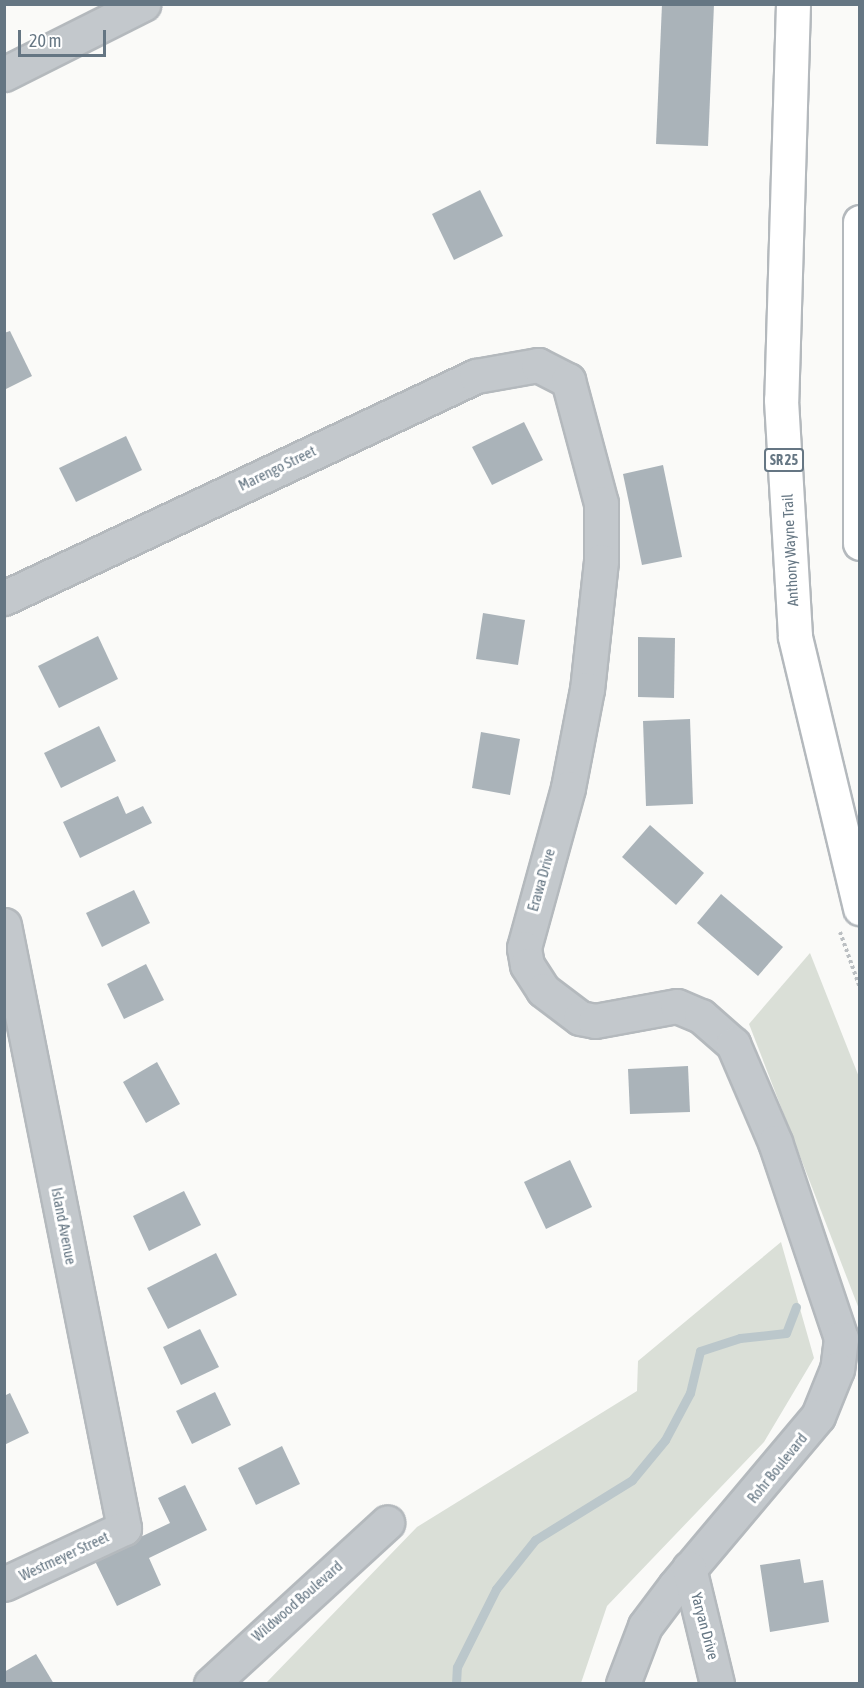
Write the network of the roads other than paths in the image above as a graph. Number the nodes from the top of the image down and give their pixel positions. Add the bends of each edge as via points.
1 (144, 4) edge
2 (793, 4) edge
3 (4, 74) edge
4 (860, 222) edge
5 (556, 371) joint
6 (860, 543) edge
7 (5, 595) edge
8 (860, 908) edge
9 (4, 925) edge
10 (800, 1227) joint
11 (387, 1523) dead end
12 (124, 1528) joint
13 (689, 1568) junction
14 (4, 1584) edge
15 (210, 1683) edge
16 (622, 1683) edge
17 (717, 1683) edge

1 - 3 street
2 - 8 highway, Anthony Wayne Trail / SR 25 via 781,400 795,637
4 - 6 highway
5 - 7 street, Marengo Street via 520,364 430,395
5 - 10 street, Erawa Drive via 568,380 601,503 601,561 587,689 568,788 524,948 527,965 543,990 579,1018 595,1021 677,1006 720,1029 733,1044 775,1142
9 - 12 street, Island Avenue
10 - 13 street, Rohr Boulevard via 832,1304 841,1338 837,1369 818,1416 786,1460
11 - 15 street, Wildwood Boulevard
12 - 14 street, Westmeyer Street
13 - 16 street, Rohr Boulevard via 645,1626
13 - 17 street, Yaryan Drive

